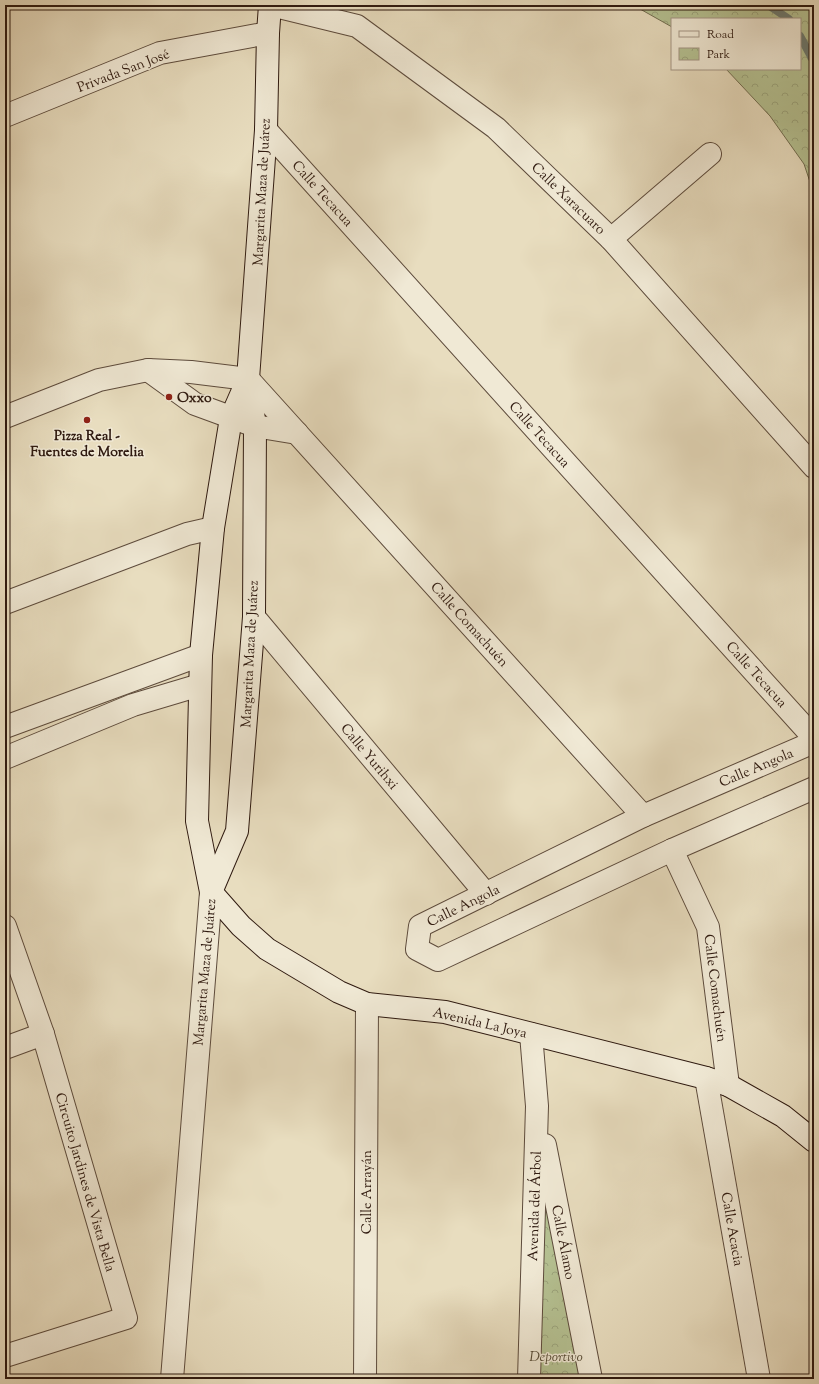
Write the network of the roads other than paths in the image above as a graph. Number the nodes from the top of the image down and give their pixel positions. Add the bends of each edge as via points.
1 (270, 5) edge
2 (268, 32) junction
3 (5, 116) edge
4 (266, 130) junction
5 (710, 154) dead end
6 (611, 239) junction
7 (148, 370) junction
8 (248, 379) junction
9 (5, 417) edge
10 (232, 418) junction
11 (255, 426) junction
12 (297, 433) junction
13 (814, 467) edge
14 (213, 528) junction
15 (5, 603) edge
16 (254, 617) junction
17 (201, 655) junction
18 (200, 685) junction
19 (5, 727) edge
20 (814, 738) edge
21 (814, 742) edge
22 (5, 758) edge
23 (814, 788) edge
24 (643, 816) junction
25 (672, 850) junction
26 (211, 892) junction
27 (486, 894) junction
28 (5, 926) edge
29 (367, 1004) junction
30 (43, 1034) junction
31 (531, 1034) junction
32 (5, 1048) edge
33 (706, 1078) junction
34 (728, 1085) junction
35 (537, 1106) junction
36 (814, 1141) edge
37 (5, 1356) edge
38 (172, 1379) edge
39 (365, 1379) edge
40 (529, 1379) edge
41 (591, 1379) edge
42 (759, 1379) edge

1 - 2 street, Margarita Maza de Juárez
1 - 6 street, Calle Xaracuaro via 357,26 496,128
2 - 3 street, Privada San José via 160,53
2 - 4 street, Margarita Maza de Juárez
4 - 8 street, Margarita Maza de Juárez
4 - 20 street, Calle Tecacua
5 - 6 street
6 - 13 street, Calle Xaracuaro
7 - 8 street
7 - 9 street via 99,380
7 - 10 street via 194,404
8 - 10 street, Margarita Maza de Juárez
8 - 11 street, Margarita Maza de Juárez
8 - 12 street, Calle Comachuén
10 - 11 street
10 - 14 street, Margarita Maza de Juárez
11 - 12 street
11 - 16 street, Margarita Maza de Juárez
12 - 24 street, Calle Comachuén
14 - 15 street via 187,534
14 - 17 street, Margarita Maza de Juárez
16 - 26 street, Margarita Maza de Juárez via 237,831
16 - 27 street, Calle Yurihxi
17 - 18 street, Margarita Maza de Juárez
17 - 19 street
18 - 22 street via 133,705
18 - 26 street, Margarita Maza de Juárez via 197,821
21 - 24 street, Calle Angola
23 - 25 street, Calle Angola
24 - 27 street, Calle Angola
25 - 27 street, Calle Angola via 438,960 418,949 420,926
25 - 34 street, Calle Comachuén via 708,927
26 - 29 street, Avenida La Joya via 241,926 267,950 339,992
26 - 38 street, Margarita Maza de Juárez
28 - 30 street, Circuito Jardines de Vista Bella
29 - 31 street, Avenida La Joya via 445,1012
29 - 39 street, Calle Arrayán
30 - 32 street
30 - 37 street, Circuito Jardines de Vista Bella via 126,1318
31 - 33 street, Avenida La Joya
31 - 35 street, Avenida del Árbol
33 - 34 street, Avenida La Joya
33 - 42 street, Calle Acacia
34 - 36 street, Avenida La Joya via 783,1116
35 - 40 street, Avenida del Árbol
35 - 41 street, Calle Álamo

